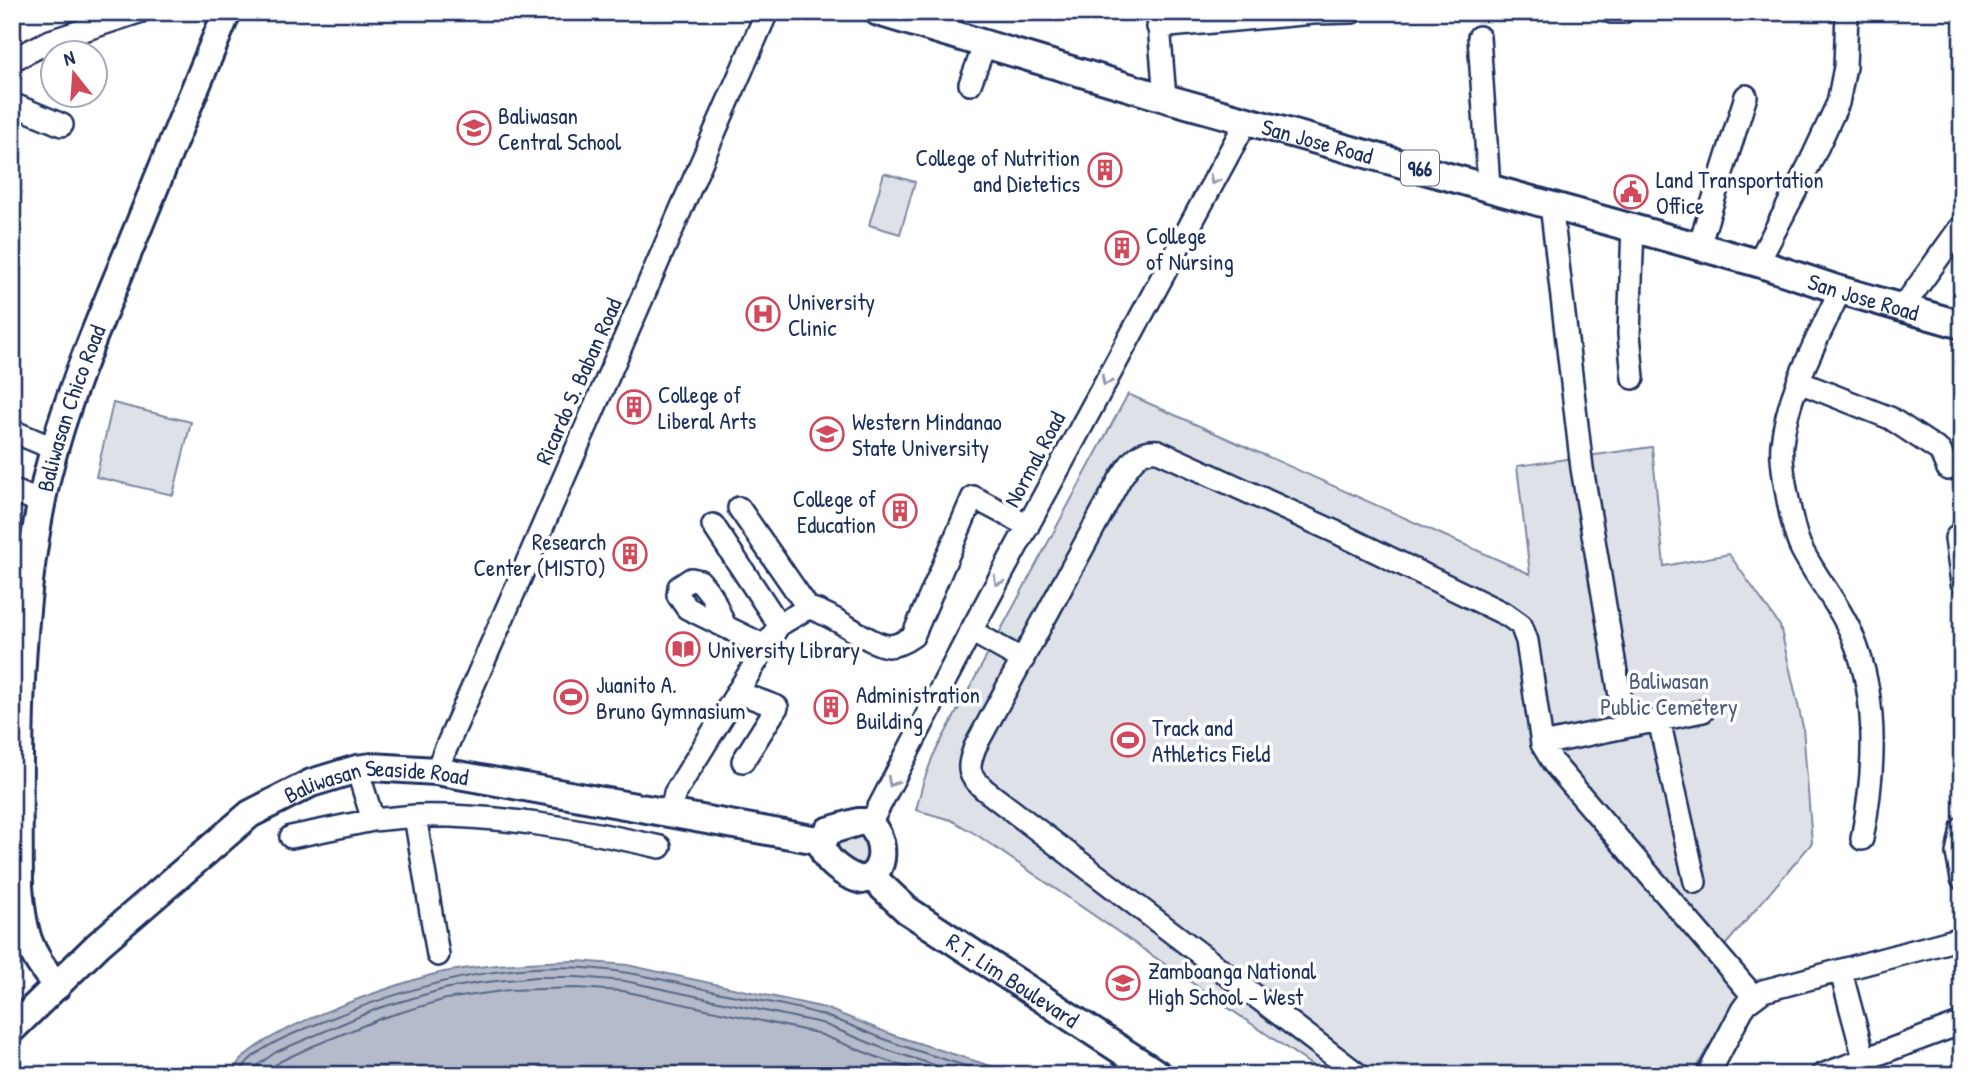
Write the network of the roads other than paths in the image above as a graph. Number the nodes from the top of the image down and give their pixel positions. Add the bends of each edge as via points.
1 (139, 12) edge
2 (226, 12) edge
3 (768, 12) edge
4 (878, 12) edge
5 (1352, 12) edge
6 (1611, 12) edge
7 (1623, 12) edge
8 (1847, 12) edge
9 (917, 18) edge
10 (1158, 20) edge
11 (1479, 37) dead end
12 (985, 44) junction
13 (12, 60) edge
14 (970, 84) dead end
15 (1746, 96) dead end
16 (1165, 98) junction
17 (12, 104) edge
18 (1247, 120) junction
19 (62, 125) dead end
20 (1489, 187) junction
21 (1551, 204) junction
22 (1962, 225) edge
23 (1633, 227) junction
24 (1699, 246) junction
25 (1758, 263) junction
26 (1840, 290) junction
27 (1903, 307) junction
28 (1962, 325) edge
29 (1633, 378) dead end
30 (1799, 382) junction
31 (12, 431) edge
32 (55, 449) junction
33 (1948, 469) dead end
34 (12, 489) edge
35 (42, 503) junction
36 (739, 508) dead end
37 (713, 525) dead end
38 (1028, 526) junction
39 (1962, 530) edge
40 (22, 564) edge
41 (1962, 583) edge
42 (808, 608) junction
43 (724, 624) dead end
44 (779, 625) junction
45 (971, 631) junction
46 (765, 646) junction
47 (1023, 660) junction
48 (737, 692) junction
49 (1703, 710) dead end
50 (1659, 720) junction
51 (1625, 726) junction
52 (1542, 744) junction
53 (743, 761) dead end
54 (357, 769) junction
55 (436, 771) junction
56 (671, 813) junction
57 (415, 816) junction
58 (373, 820) junction
59 (870, 824) junction
60 (1962, 828) edge
61 (291, 837) dead end
62 (1862, 839) dead end
63 (822, 841) junction
64 (660, 847) dead end
65 (872, 877) junction
66 (1962, 879) edge
67 (1695, 882) dead end
68 (17, 919) edge
69 (1962, 938) edge
70 (438, 955) dead end
71 (1841, 972) junction
72 (57, 986) junction
73 (1754, 997) junction
74 (1962, 1023) edge
75 (12, 1029) edge
76 (1864, 1058) junction
77 (1160, 1075) edge
78 (1359, 1075) edge
79 (1708, 1075) edge
80 (1822, 1075) edge

1 - 13 street via 50,41
2 - 32 main road, Baliwasan Chico Road via 85,356
3 - 55 street, Ricardo S. Baban Road
4 - 9 main road, San Jose Road / 966
5 - 10 street
6 - 7 street
8 - 25 street via 1844,76 1835,111
9 - 12 main road, San Jose Road / 966
10 - 16 street
11 - 20 street
12 - 14 street
12 - 16 main road, San Jose Road / 966
15 - 24 street
16 - 18 main road, San Jose Road / 966
17 - 19 street
18 - 20 main road, San Jose Road / 966
18 -> 38 street, Normal Road
20 - 21 main road, San Jose Road / 966
21 - 23 main road, San Jose Road / 966
21 - 51 street via 1582,468
22 - 27 street
23 - 24 main road, San Jose Road / 966
23 - 29 street via 1629,334
24 - 25 main road, San Jose Road / 966
25 - 26 main road, San Jose Road / 966
26 - 27 main road, San Jose Road / 966
26 - 30 street
27 - 28 main road, San Jose Road / 966
30 - 33 street via 1890,418 1940,451
30 - 62 street via 1784,430 1782,460 1800,547 1852,635 1869,695 1870,801
31 - 32 street
32 - 35 main road, Baliwasan Chico Road
34 - 35 street
35 - 40 main road, Baliwasan Chico Road
36 - 42 street
37 - 44 street
38 - 42 street via 973,497 913,636 898,644 877,643
38 -> 45 street, Normal Road
39 - 41 street via 1956,538
40 - 68 main road, Baliwasan Chico Road
42 - 44 street
43 - 46 street
44 - 46 street
45 - 47 street
45 -> 59 street, Normal Road
46 - 48 street
47 - 52 street via 1124,472 1138,454 1158,451 1515,620 1525,631
47 - 78 street via 975,747 969,764 974,780
48 - 53 street via 777,707
48 - 56 street via 675,793
49 - 50 street
50 - 51 street
50 - 67 street
51 - 52 street
52 - 73 street via 1560,774
54 - 55 main road, Baliwasan Seaside Road
54 - 58 street
54 - 72 main road, Baliwasan Seaside Road via 312,783 250,814
55 - 56 main road, Baliwasan Seaside Road
56 - 63 main road, Baliwasan Seaside Road
57 - 58 street
57 - 64 street via 506,820
57 - 70 street
58 - 61 street
59 - 63 main road via 833,829
59 - 65 main road via 877,832 881,862
60 - 66 street via 1957,853
63 - 65 main road via 828,860 859,879
65 - 77 main road, R.T. Lim Boulevard via 907,910
68 - 72 main road, Baliwasan Chico Road via 33,954
69 - 71 street
71 - 73 street
71 - 76 street
72 - 75 main road, Baliwasan Seaside Road
73 - 79 street via 1742,1010
74 - 76 street
76 - 80 street

